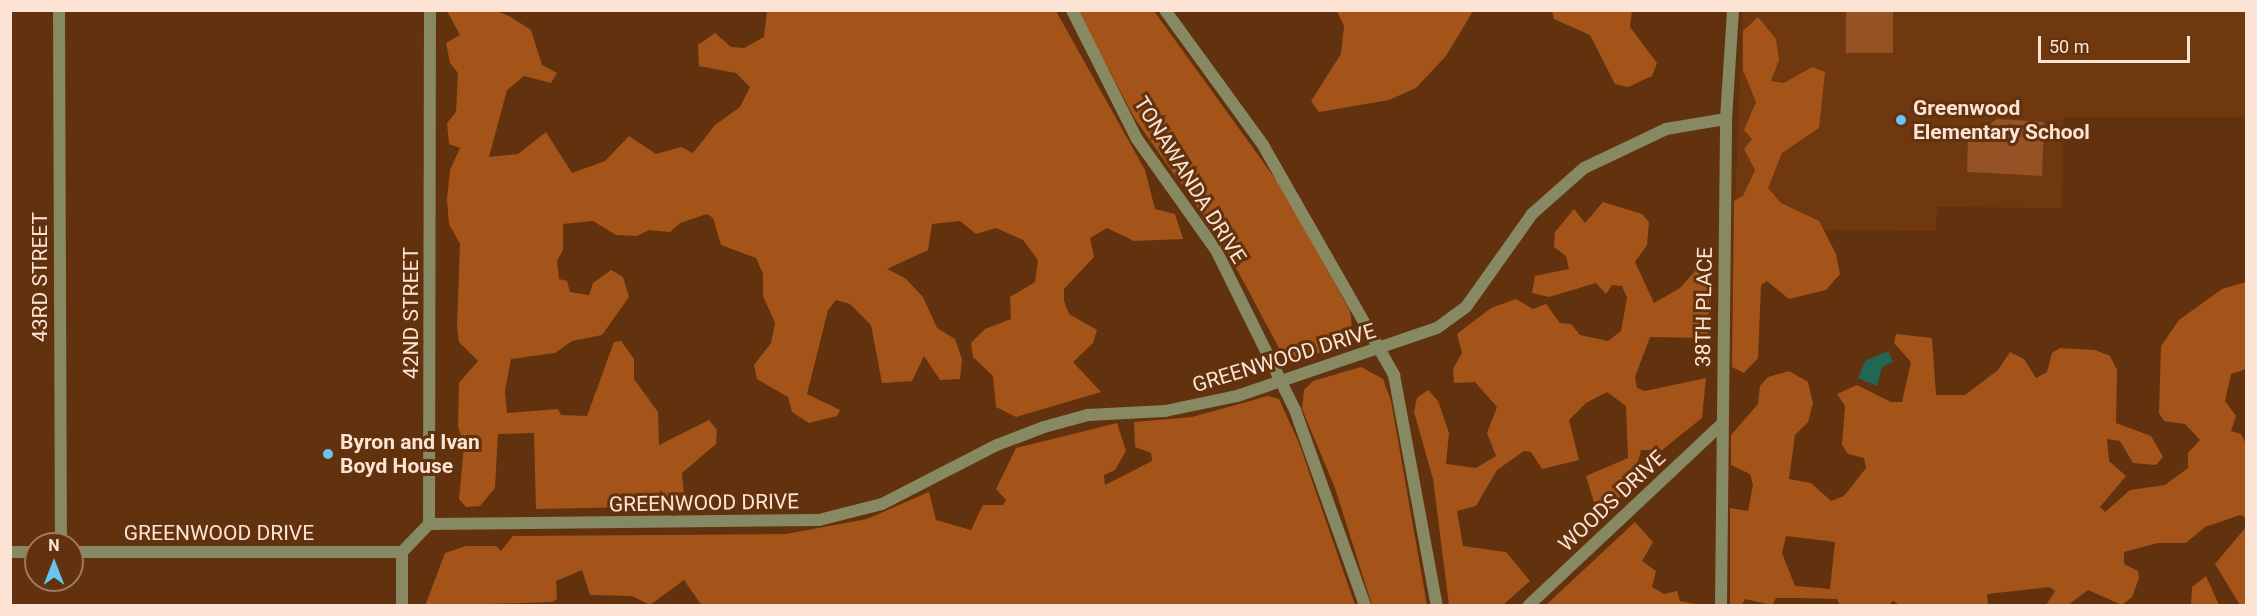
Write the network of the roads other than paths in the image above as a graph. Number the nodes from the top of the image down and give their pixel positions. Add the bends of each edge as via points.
1 (59, 10) edge
2 (430, 10) edge
3 (1072, 10) edge
4 (1165, 10) edge
5 (1733, 10) edge
6 (1726, 118) junction
7 (1380, 350) junction
8 (1280, 379) junction
9 (1722, 424) junction
10 (429, 524) junction
11 (61, 532) edge
12 (84, 552) edge
13 (402, 552) junction
14 (402, 606) edge
15 (1365, 606) edge
16 (1437, 606) edge
17 (1528, 606) edge
18 (1721, 606) edge

1 - 11 street, 43RD STREET
2 - 10 street, 42ND STREET
3 - 8 street, TONAWANDA DRIVE via 1137,139 1216,250
4 - 7 street via 1263,145
5 - 6 street, 38TH PLACE
6 - 7 street, GREENWOOD DRIVE via 1666,129 1584,168 1532,214 1466,307 1427,333
6 - 9 street, 38TH PLACE
7 - 8 street, GREENWOOD DRIVE
7 - 16 street via 1398,391
8 - 10 street, GREENWOOD DRIVE via 1201,406 1088,415 1044,427 976,454 882,504 819,520
8 - 15 street, TONAWANDA DRIVE
9 - 17 street, WOODS DRIVE
9 - 18 street, 38TH PLACE
10 - 13 street
12 - 13 street, GREENWOOD DRIVE
13 - 14 street

